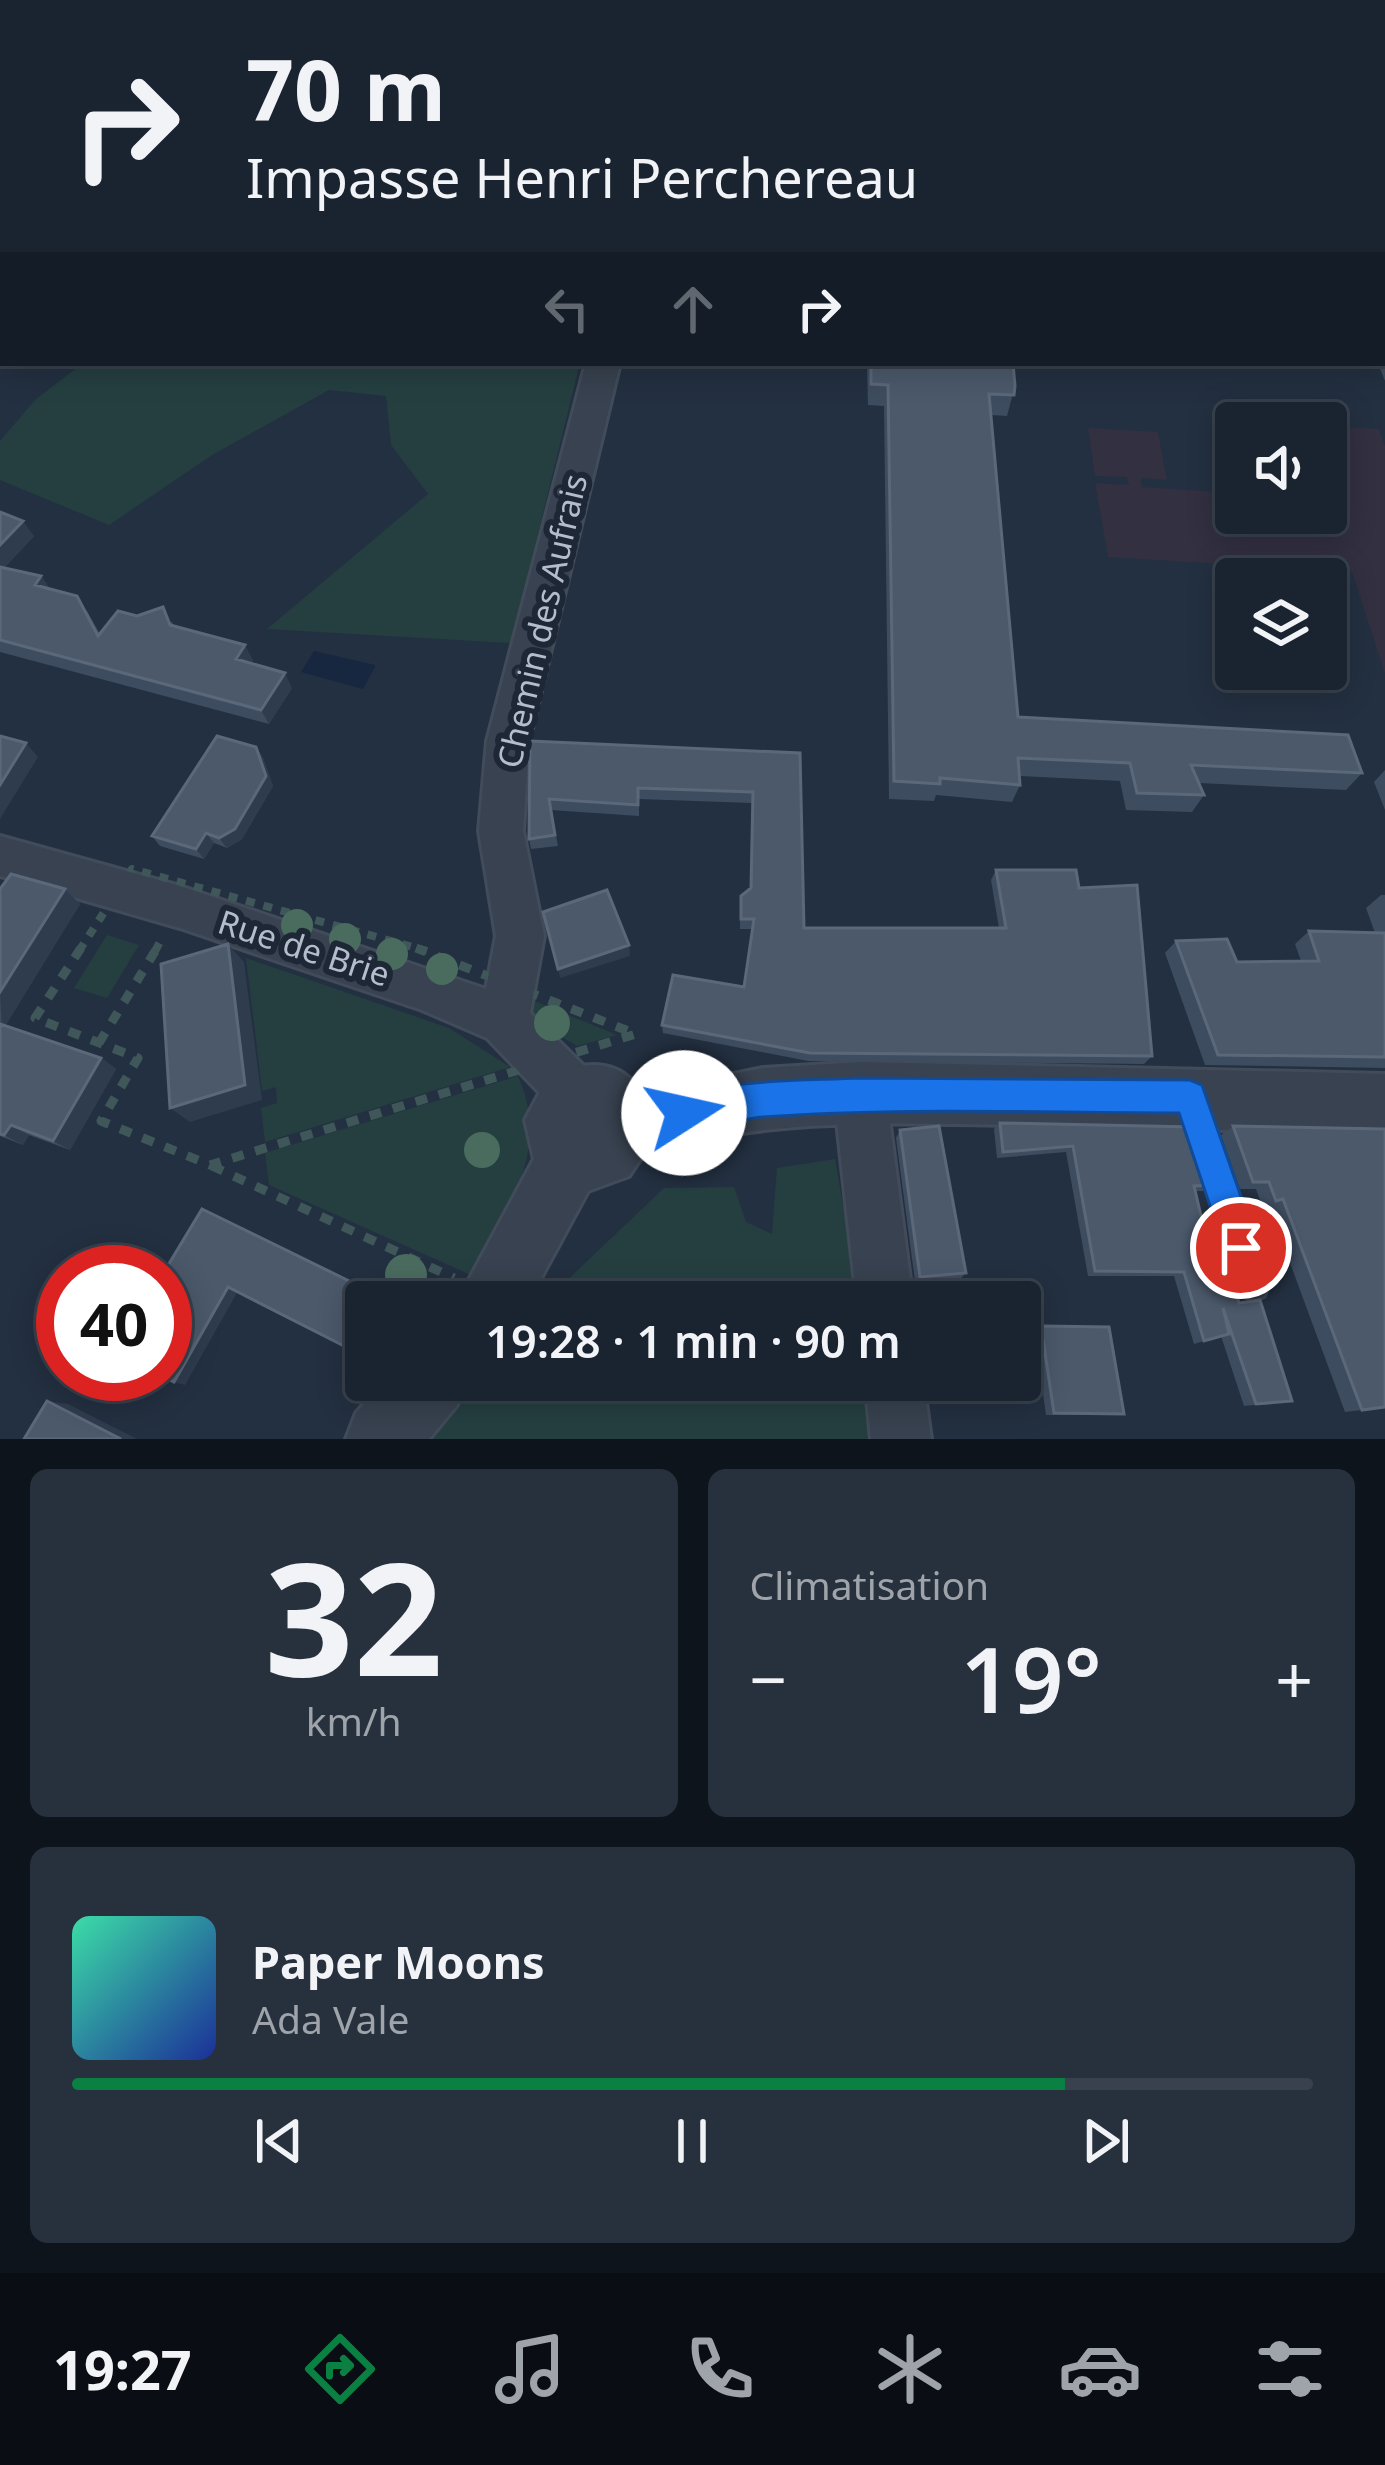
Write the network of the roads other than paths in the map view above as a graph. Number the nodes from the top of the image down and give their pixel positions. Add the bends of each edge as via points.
1 (602, 366) edge
2 (0, 856) edge
3 (504, 1022) junction
4 (860, 1095) junction
5 (1190, 1096) junction
6 (1385, 1105) edge
7 (578, 1111) junction
8 (485, 1281) edge
9 (882, 1281) edge
10 (1254, 1286) dead end
11 (414, 1401) edge
12 (896, 1401) edge
13 (382, 1439) edge
14 (901, 1439) edge

1 - 3 street, Chemin des Aufrais via 508,741 501,831 520,936
2 - 3 street, Rue de Brie via 119,890 187,896
3 - 7 street, Rue de Brie
4 - 5 street
4 - 7 street via 757,1100 652,1119
4 - 9 street
5 - 6 street
5 - 10 lane
7 - 8 street
11 - 13 street
12 - 14 street

